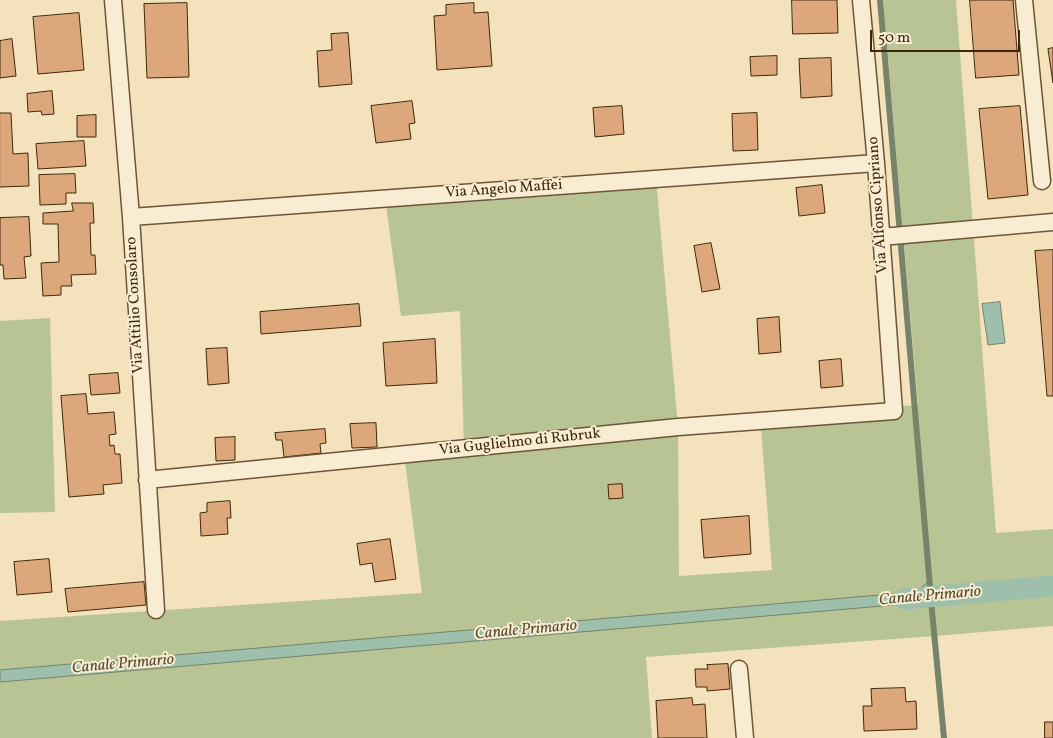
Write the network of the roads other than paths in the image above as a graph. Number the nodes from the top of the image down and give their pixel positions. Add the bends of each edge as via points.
1 (113, 0) edge
2 (861, 0) edge
3 (1024, 0) edge
4 (876, 163) junction
5 (1042, 181) dead end
6 (131, 217) junction
7 (1053, 222) edge
8 (881, 237) junction
9 (894, 411) joint
10 (147, 480) junction
11 (156, 610) dead end
12 (739, 669) dead end
13 (745, 738) edge

1 - 6 street, Via Attilio Consolaro
2 - 4 street, Via Alfonso Cipriano
3 - 5 street
4 - 6 street, Via Angelo Maffei
4 - 8 street, Via Alfonso Cipriano
6 - 10 street, Via Attilio Consolaro
7 - 8 street
8 - 9 street, Via Alfonso Cipriano
9 - 10 street, Via Guglielmo di Rubruk via 678,427
10 - 11 street, Via Attilio Consolaro
12 - 13 street

